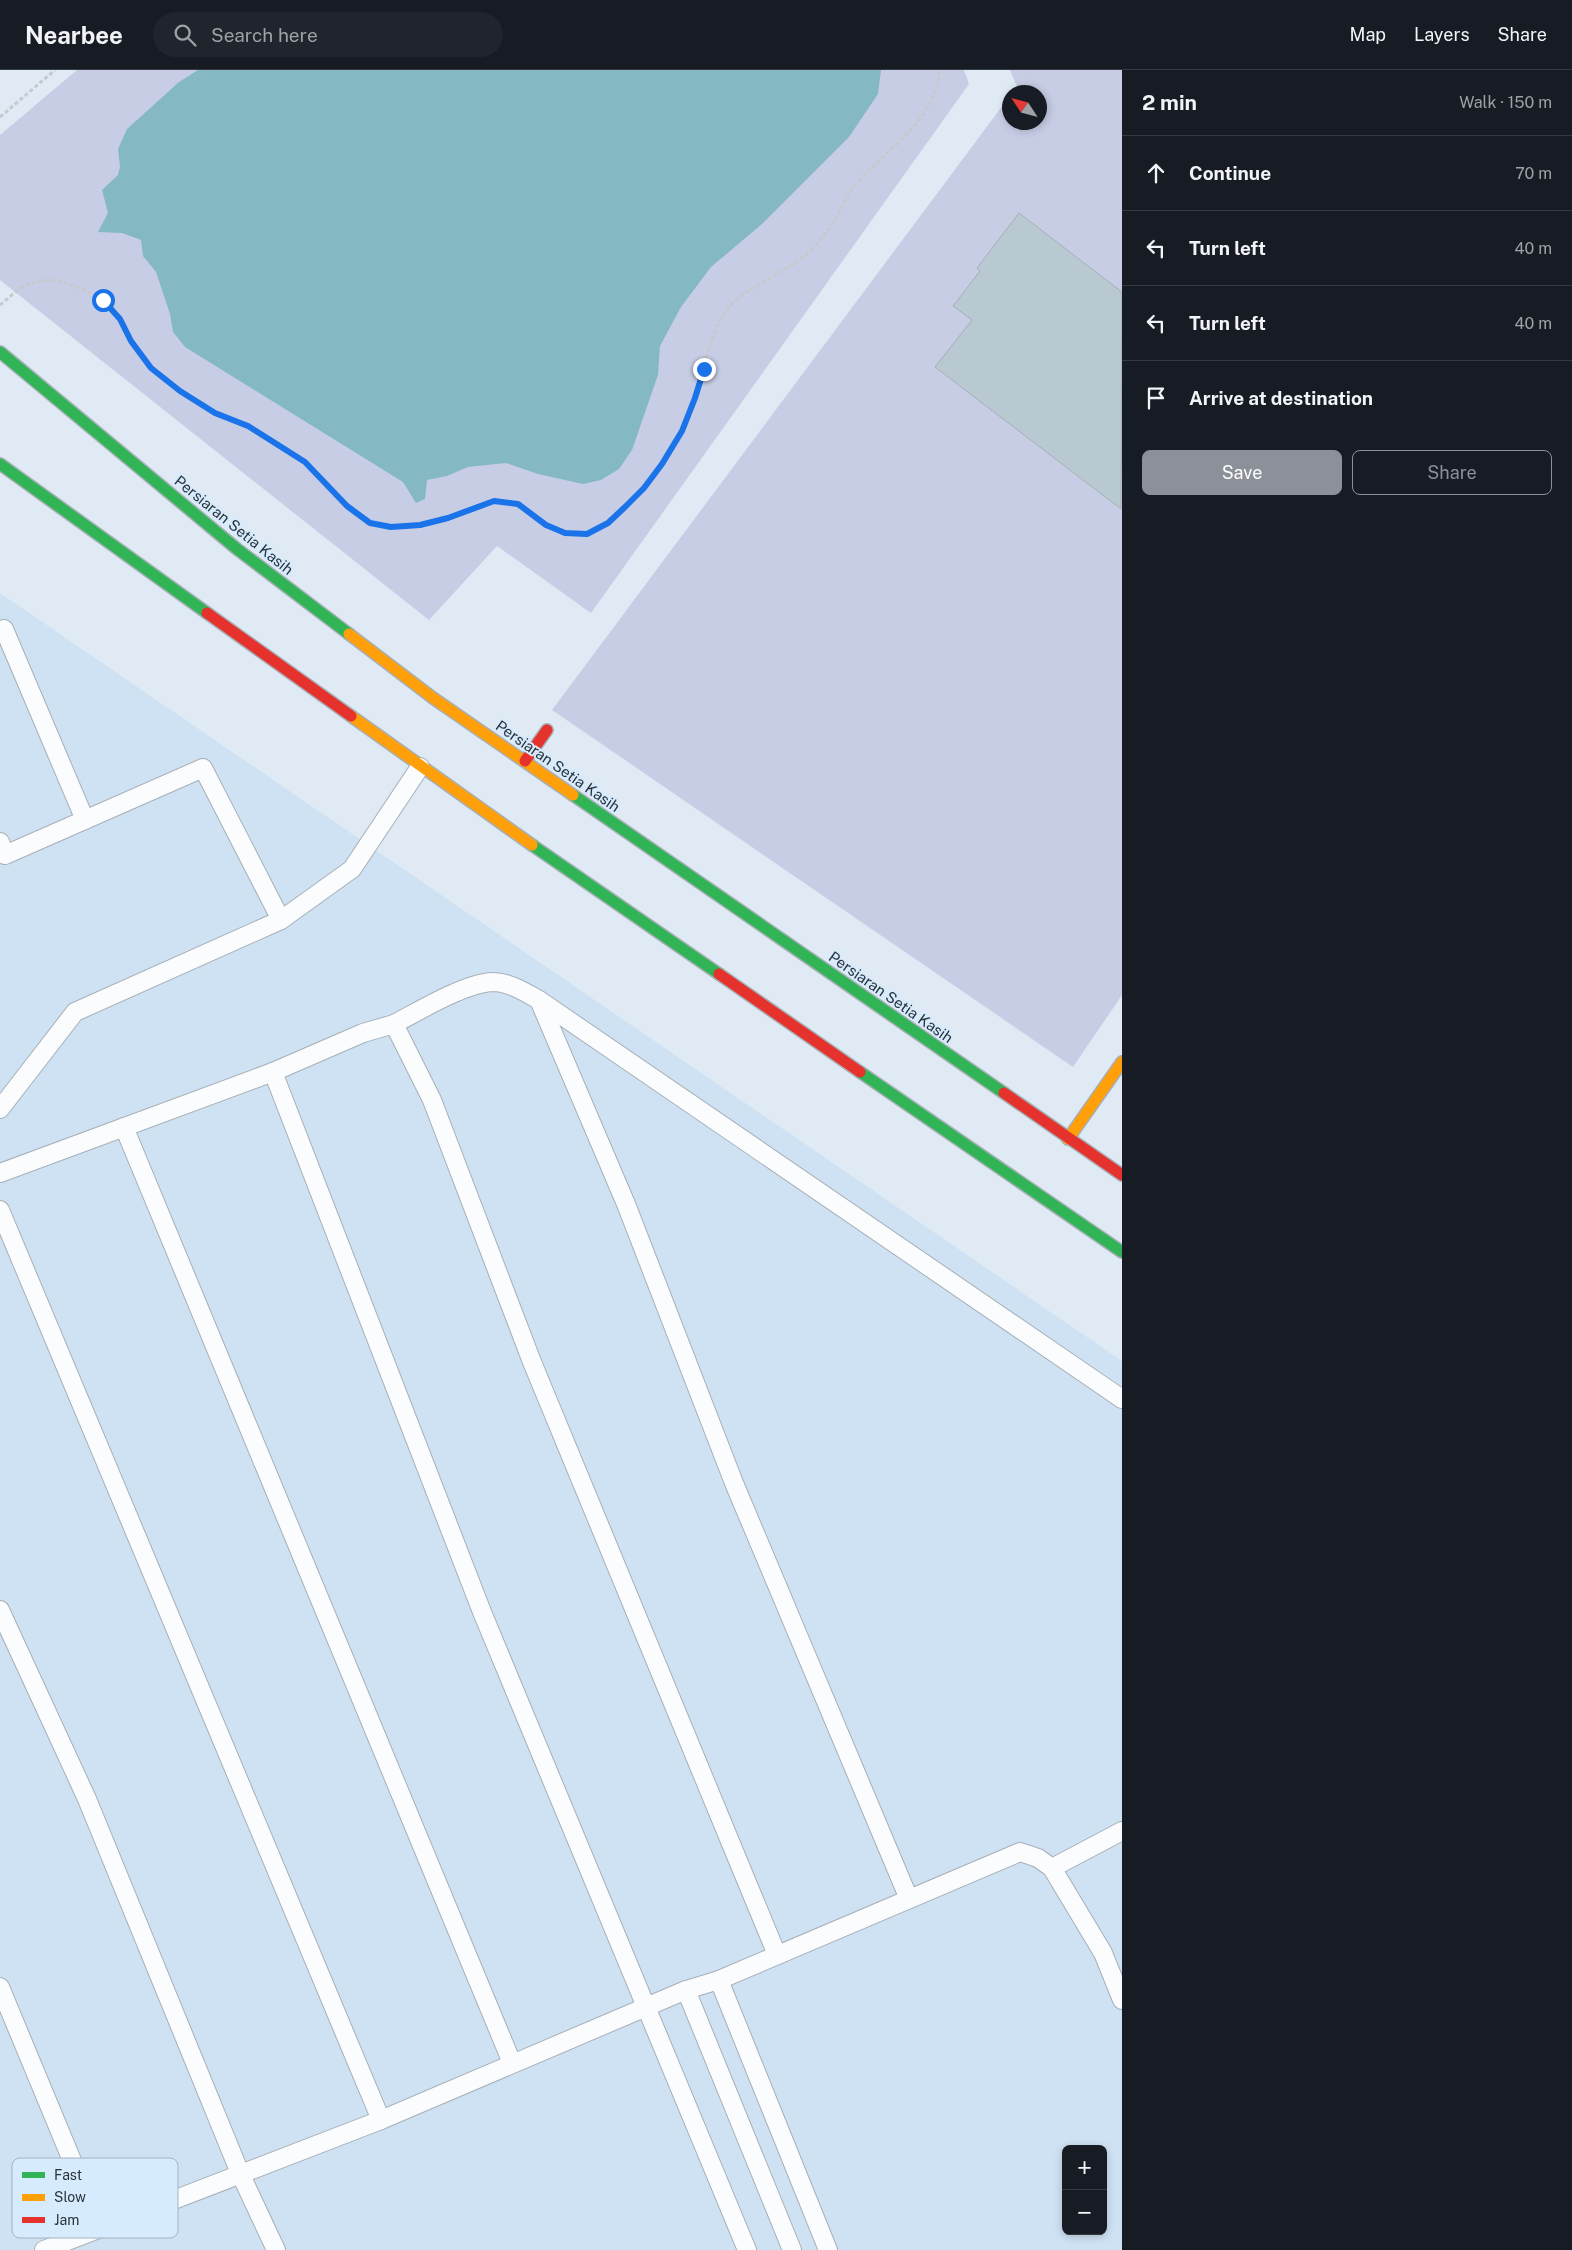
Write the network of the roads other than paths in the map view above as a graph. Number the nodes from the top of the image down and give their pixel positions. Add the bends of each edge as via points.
1 (0, 352) edge
2 (0, 464) edge
3 (4, 629) dead end
4 (547, 730) dead end
5 (524, 761) junction
6 (420, 767) junction
7 (85, 820) junction
8 (0, 842) edge
9 (281, 920) junction
10 (539, 1000) junction
11 (394, 1024) junction
12 (1122, 1062) edge
13 (273, 1072) junction
14 (0, 1109) edge
15 (124, 1128) junction
16 (1068, 1138) junction
17 (0, 1173) edge
18 (1122, 1175) edge
19 (0, 1210) edge
20 (1122, 1252) edge
21 (1122, 1399) edge
22 (0, 1610) edge
23 (1122, 1831) edge
24 (1052, 1868) junction
25 (909, 1899) junction
26 (778, 1955) junction
27 (720, 1980) junction
28 (0, 1987) edge
29 (686, 1990) junction
30 (1122, 2000) edge
31 (648, 2008) junction
32 (512, 2063) junction
33 (380, 2120) junction
34 (71, 2158) edge
35 (240, 2174) junction
36 (178, 2198) edge
37 (75, 2238) edge
38 (44, 2250) edge
39 (276, 2250) edge
40 (747, 2250) edge
41 (792, 2250) edge
42 (828, 2250) edge

1 - 5 street, Persiaran Setia Kasih via 238,549 433,698
2 - 6 street
3 - 7 lane
4 - 5 street
5 - 16 street, Persiaran Setia Kasih
6 - 9 lane via 352,869
6 - 20 street
7 - 8 lane via 5,855
7 - 9 lane via 203,768
9 - 14 lane via 75,1012
10 - 11 lane via 517,988 493,982 461,992
10 - 21 lane
10 - 25 lane via 626,1204 738,1492
11 - 13 lane via 363,1033
11 - 26 lane via 432,1100 532,1362
12 - 16 street
13 - 15 lane
13 - 31 lane via 482,1612
15 - 17 lane
15 - 32 lane
16 - 18 street, Persiaran Setia Kasih
19 - 33 lane
22 - 35 lane via 88,1799
23 - 24 lane
24 - 25 lane via 1038,1858 1020,1852
24 - 30 lane via 1103,1953
25 - 26 lane
26 - 27 lane
27 - 29 lane
27 - 42 lane
28 - 34 lane
29 - 31 lane
29 - 41 lane
31 - 32 lane
31 - 40 lane
32 - 33 lane
33 - 35 lane
35 - 36 lane
35 - 39 lane
37 - 38 lane

